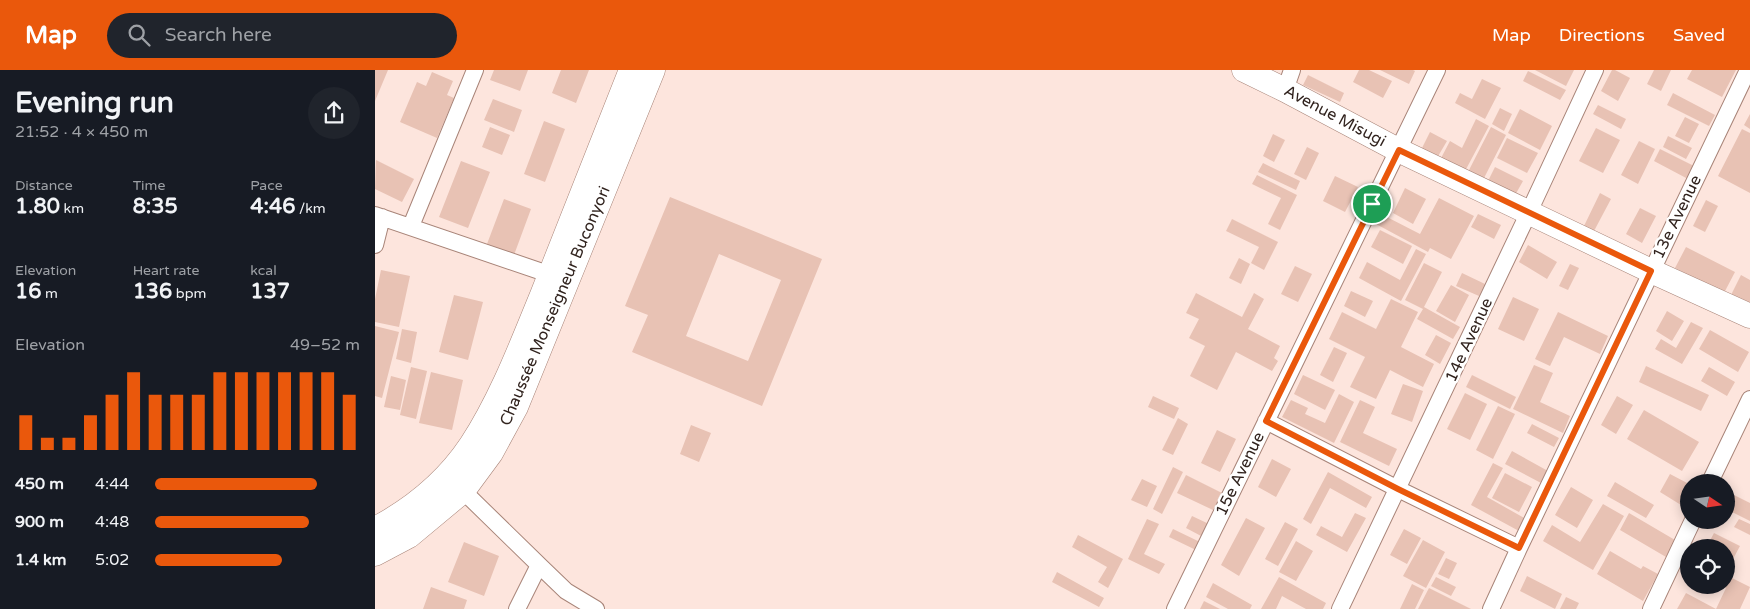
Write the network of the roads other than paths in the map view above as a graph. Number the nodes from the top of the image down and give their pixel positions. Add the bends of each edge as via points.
1 (475, 70) edge
2 (631, 70) edge
3 (653, 70) edge
4 (1244, 70) edge
5 (1437, 70) edge
6 (1595, 70) edge
7 (1748, 70) edge
8 (1284, 81) edge
9 (1399, 150) junction
10 (1529, 212) junction
11 (378, 216) edge
12 (411, 226) junction
13 (375, 245) edge
14 (1651, 271) junction
15 (558, 278) junction
16 (1750, 316) edge
17 (1750, 398) edge
18 (1266, 421) junction
19 (1715, 474) edge
20 (455, 483) junction
21 (1398, 489) junction
22 (375, 529) edge
23 (1689, 529) edge
24 (1519, 548) junction
25 (375, 554) edge
26 (539, 565) junction
27 (517, 609) edge
28 (596, 609) edge
29 (1175, 609) edge
30 (1340, 609) edge
31 (1491, 609) edge
32 (1651, 609) edge

1 - 12 street
2 - 15 street, Chaussée Monseigneur Buconyori
3 - 15 street, Chaussée Monseigneur Buconyori
4 - 8 street, Avenue Misugi
5 - 9 street, 15e Avenue
6 - 10 street, 14e Avenue
7 - 14 street, 13e Avenue
8 - 9 street, Avenue Misugi
9 - 10 street, Avenue Misugi
9 - 18 street, 15e Avenue
10 - 14 street, Avenue Misugi
10 - 21 street, 14e Avenue
11 - 12 street
11 - 13 street
12 - 15 street
14 - 16 street, Avenue Misugi
14 - 24 street, 13e Avenue
15 - 20 street, Chaussée Monseigneur Buconyori via 470,446
17 - 19 street
18 - 21 street
18 - 29 street, 15e Avenue
20 - 22 street, Chaussée Monseigneur Buconyori via 425,496
20 - 25 street, Chaussée Monseigneur Buconyori via 409,536
20 - 26 street
21 - 24 street
21 - 30 street, 14e Avenue
23 - 32 street
24 - 31 street, 13e Avenue
26 - 27 street
26 - 28 street via 566,590

